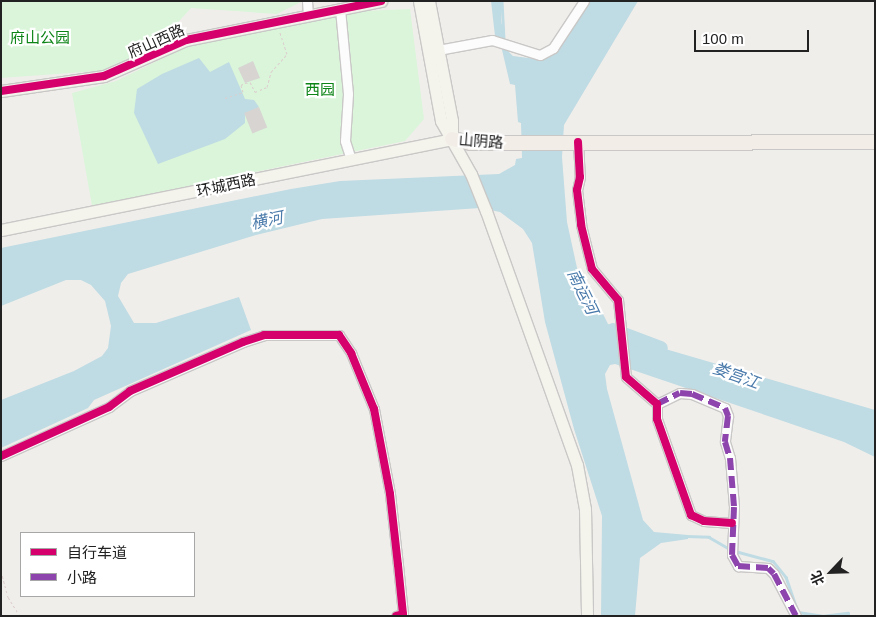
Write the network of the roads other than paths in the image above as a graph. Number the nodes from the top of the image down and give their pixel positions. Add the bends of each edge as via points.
1 (307, 1) edge
2 (380, 1) edge
3 (419, 1) edge
4 (429, 1) edge
5 (584, 1) edge
6 (340, 9) junction
7 (308, 16) junction
8 (438, 50) junction
9 (1, 91) edge
10 (875, 134) edge
11 (452, 139) junction
12 (564, 139) junction
13 (578, 142) junction
14 (875, 142) edge
15 (351, 160) junction
16 (1, 230) edge
17 (657, 404) junction
18 (1, 456) edge
19 (732, 523) junction
20 (399, 615) edge
21 (587, 616) edge
22 (796, 616) edge

1 - 7 street
2 - 6 main road, 府山西路
3 - 11 main road via 441,121
4 - 8 main road
5 - 8 street via 553,48 540,56 492,40
6 - 7 main road, 府山西路
6 - 15 street via 348,94 345,141
7 - 9 main road, 府山西路 via 186,40 127,69 104,76
8 - 11 main road via 452,121
10 - 12 main road, 山阴路
11 - 12 main road, 山阴路 via 471,143
11 - 15 main road, 环城西路
11 - 21 main road via 486,211 577,465 585,509
12 - 13 main road, 山阴路
13 - 14 main road, 山阴路
13 - 17 street via 580,177 577,190 592,269 618,300 623,328 624,368 630,383
15 - 16 main road, 环城西路
17 - 19 street via 657,419 691,515 704,521
17 - 19 street via 680,393 692,394 725,408
18 - 20 street via 109,407 130,391 243,342 264,335 339,335 374,409 390,494
19 - 22 street via 732,555 738,566 768,568

